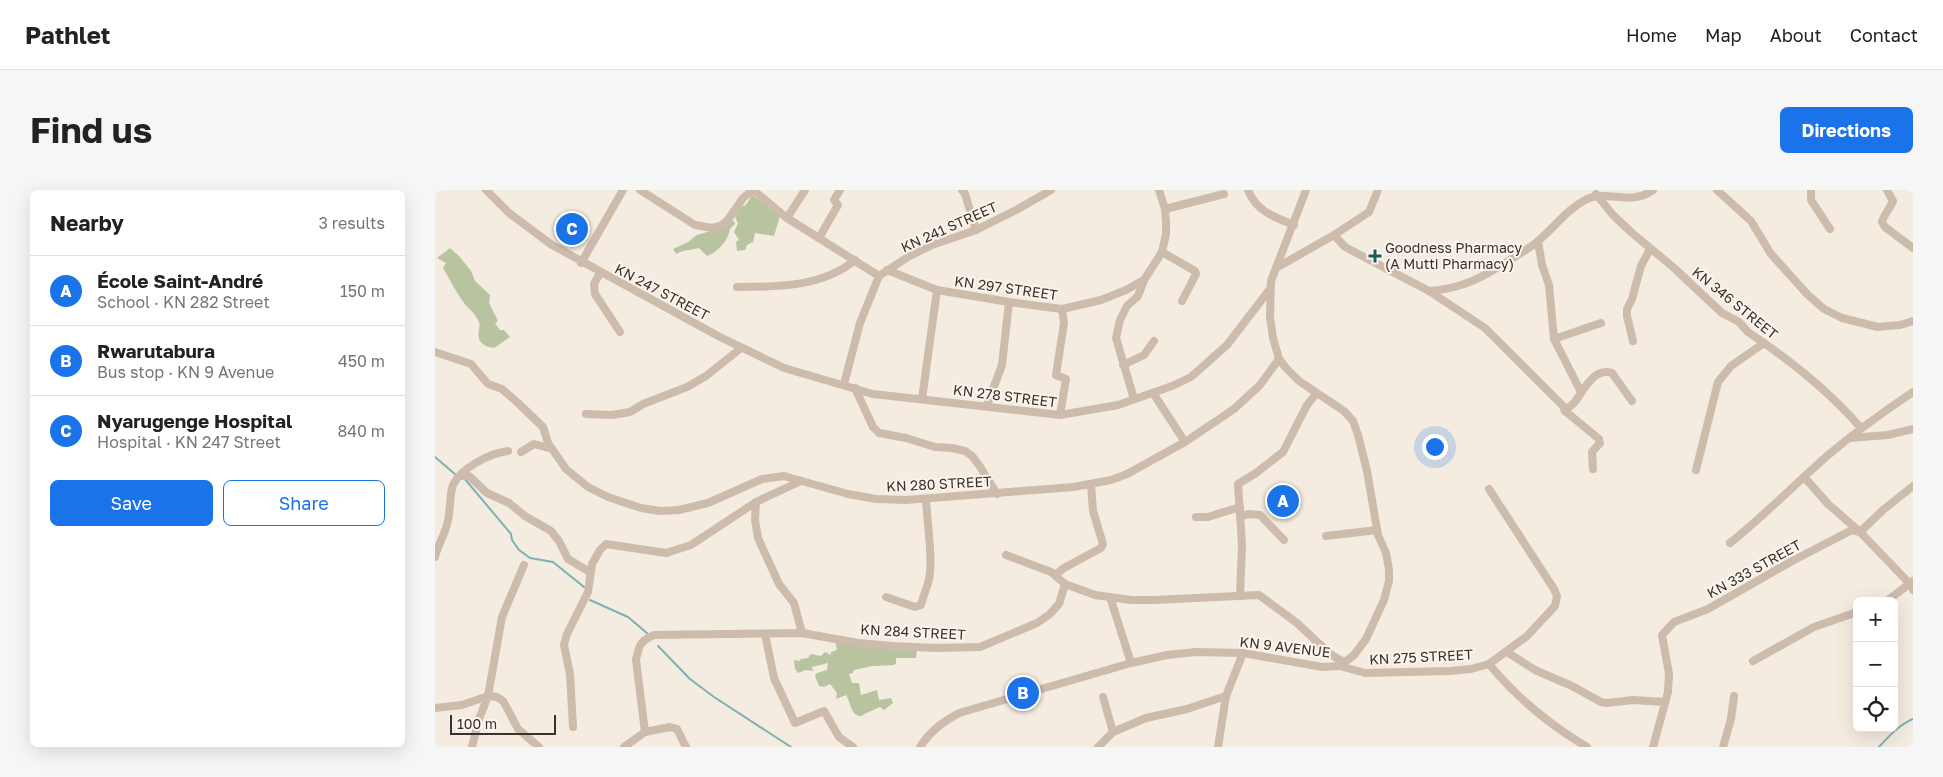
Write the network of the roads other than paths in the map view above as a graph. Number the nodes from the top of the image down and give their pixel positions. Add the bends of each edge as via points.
1 (486, 190) edge
2 (623, 190) edge
3 (640, 190) edge
4 (753, 190) edge
5 (805, 190) edge
6 (841, 190) edge
7 (962, 190) edge
8 (1051, 190) edge
9 (1159, 190) edge
10 (1248, 190) edge
11 (1306, 190) edge
12 (1378, 190) edge
13 (1653, 190) edge
14 (1717, 190) edge
15 (1811, 190) edge
16 (1887, 190) edge
17 (1224, 194) dead end
18 (1595, 194) junction
19 (1165, 209) junction
20 (787, 218) junction
21 (1294, 225) junction
22 (1830, 229) dead end
23 (976, 230) junction
24 (1334, 235) junction
25 (819, 238) junction
26 (1538, 242) junction
27 (1913, 248) edge
28 (1650, 249) junction
29 (1162, 252) junction
30 (855, 260) junction
31 (581, 263) junction
32 (1276, 268) junction
33 (887, 270) junction
34 (600, 273) junction
35 (879, 276) junction
36 (1145, 280) junction
37 (737, 287) dead end
38 (1270, 289) junction
39 (937, 290) junction
40 (1429, 291) junction
41 (1009, 302) junction
42 (1182, 302) dead end
43 (1062, 309) junction
44 (1913, 321) edge
45 (1601, 323) dead end
46 (620, 332) dead end
47 (1554, 339) junction
48 (1154, 341) dead end
49 (1633, 341) dead end
50 (1764, 343) junction
51 (741, 348) junction
52 (435, 352) edge
53 (1279, 359) junction
54 (1123, 365) junction
55 (844, 384) junction
56 (855, 388) junction
57 (1581, 392) junction
58 (1913, 392) edge
59 (1153, 393) junction
60 (1317, 394) junction
61 (922, 399) junction
62 (1134, 399) junction
63 (1632, 401) dead end
64 (987, 406) junction
65 (1565, 411) junction
66 (586, 414) dead end
67 (1060, 415) junction
68 (1861, 428) junction
69 (1913, 429) edge
70 (1850, 438) junction
71 (1185, 442) junction
72 (552, 449) junction
73 (508, 451) dead end
74 (521, 452) dead end
75 (1593, 469) dead end
76 (1696, 470) dead end
77 (460, 476) junction
78 (1805, 478) junction
79 (801, 481) junction
80 (1091, 485) junction
81 (1913, 486) edge
82 (1489, 488) dead end
83 (997, 494) junction
84 (926, 500) junction
85 (756, 502) junction
86 (1239, 507) junction
87 (1241, 516) junction
88 (1196, 517) dead end
89 (1377, 530) junction
90 (1860, 532) junction
91 (1326, 536) dead end
92 (1284, 540) dead end
93 (1730, 543) dead end
94 (1006, 555) dead end
95 (435, 557) edge
96 (524, 565) dead end
97 (591, 572) junction
98 (1055, 575) junction
99 (1065, 584) junction
100 (1912, 585) edge
101 (1239, 596) junction
102 (887, 597) dead end
103 (1110, 597) junction
104 (1893, 597) edge
105 (1853, 613) edge
106 (802, 633) junction
107 (765, 634) junction
108 (1507, 652) junction
109 (1243, 653) junction
110 (1753, 660) dead end
111 (1131, 663) junction
112 (1342, 664) junction
113 (1489, 664) junction
114 (488, 696) junction
115 (1226, 696) junction
116 (1734, 696) dead end
117 (1103, 697) dead end
118 (1665, 702) junction
119 (435, 708) edge
120 (573, 727) dead end
121 (645, 732) junction
122 (1113, 732) junction
123 (473, 747) edge
124 (539, 747) edge
125 (624, 747) edge
126 (686, 747) edge
127 (853, 747) edge
128 (920, 747) edge
129 (1098, 747) edge
130 (1218, 747) edge
131 (1587, 747) edge
132 (1653, 747) edge
133 (1723, 747) edge

1 - 31 street, KN 247 STREET via 509,213
2 - 31 street
3 - 4 street via 695,225 712,228 727,221 743,198
4 - 20 street
5 - 20 street
6 - 25 street via 835,200 838,206
7 - 23 street
8 - 23 street, KN 241 STREET
9 - 19 street
10 - 21 street via 1260,209
11 - 21 street, KN 9 AVENUE
12 - 24 street via 1369,212
13 - 18 street via 1634,197
14 - 44 street via 1751,221 1771,254 1808,296 1824,309 1842,318 1878,327 1900,326
15 - 22 street via 1811,200
16 - 27 street via 1893,201 1882,222
17 - 19 street
18 - 26 street via 1567,212
18 - 28 street, KN 346 STREET
19 - 29 street via 1166,234
20 - 25 street
21 - 32 street, KN 9 AVENUE
23 - 33 street, KN 241 STREET via 932,245
24 - 32 street
24 - 40 street via 1345,247
25 - 30 street
26 - 40 street via 1474,281 1449,290
26 - 47 street via 1549,285
28 - 49 street via 1627,309
28 - 50 street, KN 346 STREET via 1723,313
29 - 36 street
29 - 42 street via 1196,274
30 - 35 street
30 - 37 street via 843,270 797,284
31 - 34 street, KN 247 STREET
32 - 38 street, KN 9 AVENUE
33 - 35 street, KN 241 STREET
33 - 39 street, KN 297 STREET
34 - 46 street via 594,284 595,294
34 - 51 street, KN 247 STREET
35 - 55 street via 860,323
36 - 43 street, KN 297 STREET via 1101,300
36 - 54 street via 1138,296 1127,306 1120,320 1117,338
38 - 53 street, KN 9 AVENUE via 1270,317
38 - 59 street, KN 278 STREET via 1227,345 1205,366 1182,381
39 - 41 street, KN 297 STREET
39 - 61 street
40 - 65 street via 1485,328
41 - 43 street, KN 297 STREET
41 - 64 street via 1002,365
43 - 67 street via 1064,323 1056,375 1066,379
45 - 47 street
47 - 57 street
48 - 54 street via 1144,355
50 - 68 street, KN 346 STREET via 1816,381
50 - 76 street via 1731,366 1719,382
51 - 55 street, KN 247 STREET via 784,368
51 - 66 street via 687,387 630,412
52 - 72 street, KN 280 STREET via 471,364 488,384 502,389 543,427
53 - 60 street, KN 9 AVENUE via 1299,381
53 - 71 street, KN 280 STREET via 1259,385 1234,409
54 - 62 street
55 - 56 street, KN 278 STREET
56 - 61 street, KN 278 STREET via 873,394
56 - 83 street via 879,433 965,451 979,465
57 - 63 street via 1589,381 1607,372
57 - 65 street
58 - 68 street
59 - 62 street, KN 278 STREET
59 - 71 street
60 - 86 street via 1307,405 1283,452 1238,484
60 - 89 street, KN 9 AVENUE via 1353,421 1367,471
61 - 64 street, KN 278 STREET
62 - 67 street, KN 278 STREET via 1118,406
64 - 67 street, KN 278 STREET
65 - 75 street via 1599,439 1592,452
68 - 70 street
69 - 70 street via 1888,436
70 - 78 street
71 - 80 street, KN 280 STREET via 1127,474
72 - 74 street via 534,444
72 - 79 street, KN 280 STREET via 566,470 588,487 608,497 660,511 708,503 762,479 783,476
73 - 77 street via 485,458
77 - 95 street via 453,485 448,521
77 - 97 street via 469,476 487,493 509,503 551,531 568,560
78 - 90 street
78 - 93 street
79 - 84 street, KN 280 STREET via 876,499
79 - 85 street
80 - 83 street, KN 280 STREET
80 - 98 street via 1093,511 1103,544
81 - 90 street
82 - 108 street, KN 275 STREET via 1557,596 1555,606
83 - 84 street, KN 280 STREET
84 - 102 street via 930,554 928,582 921,605
85 - 97 street via 691,545 666,553 606,544 596,556
85 - 106 street via 758,538 779,584 794,603
86 - 87 street
86 - 88 street via 1208,517
87 - 92 street via 1260,515
87 - 101 street
89 - 91 street
89 - 112 street, KN 9 AVENUE via 1388,561 1389,581 1366,639
90 - 100 street
90 - 118 street, KN 333 STREET via 1852,530 1708,609 1674,622 1663,635 1669,674
94 - 98 street
96 - 114 street via 502,617
97 - 120 street via 588,592 564,645 570,674
98 - 99 street
99 - 103 street
99 - 106 street, KN 284 STREET via 1059,604 1044,618 980,647 893,646
100 - 104 street
101 - 103 street via 1175,600
101 - 112 street via 1259,595 1297,623
103 - 111 street
105 - 110 street via 1814,627
106 - 107 street, KN 284 STREET
107 - 121 street, KN 284 STREET via 665,634 643,640 636,660
107 - 127 street via 774,678 795,723 825,711 839,737
108 - 113 street, KN 275 STREET
108 - 118 street via 1535,670 1601,702
109 - 111 street, KN 9 AVENUE via 1197,652
109 - 112 street, KN 9 AVENUE via 1322,667
109 - 115 street
111 - 128 street, KN 9 AVENUE via 959,713 932,731
112 - 113 street, KN 275 STREET via 1365,673 1450,671
113 - 131 street via 1530,707
114 - 119 street via 462,705
114 - 123 street
114 - 124 street via 503,701 518,729
115 - 122 street via 1146,718
115 - 130 street
116 - 133 street
117 - 122 street
118 - 132 street
121 - 125 street
121 - 126 street via 675,727
122 - 129 street

